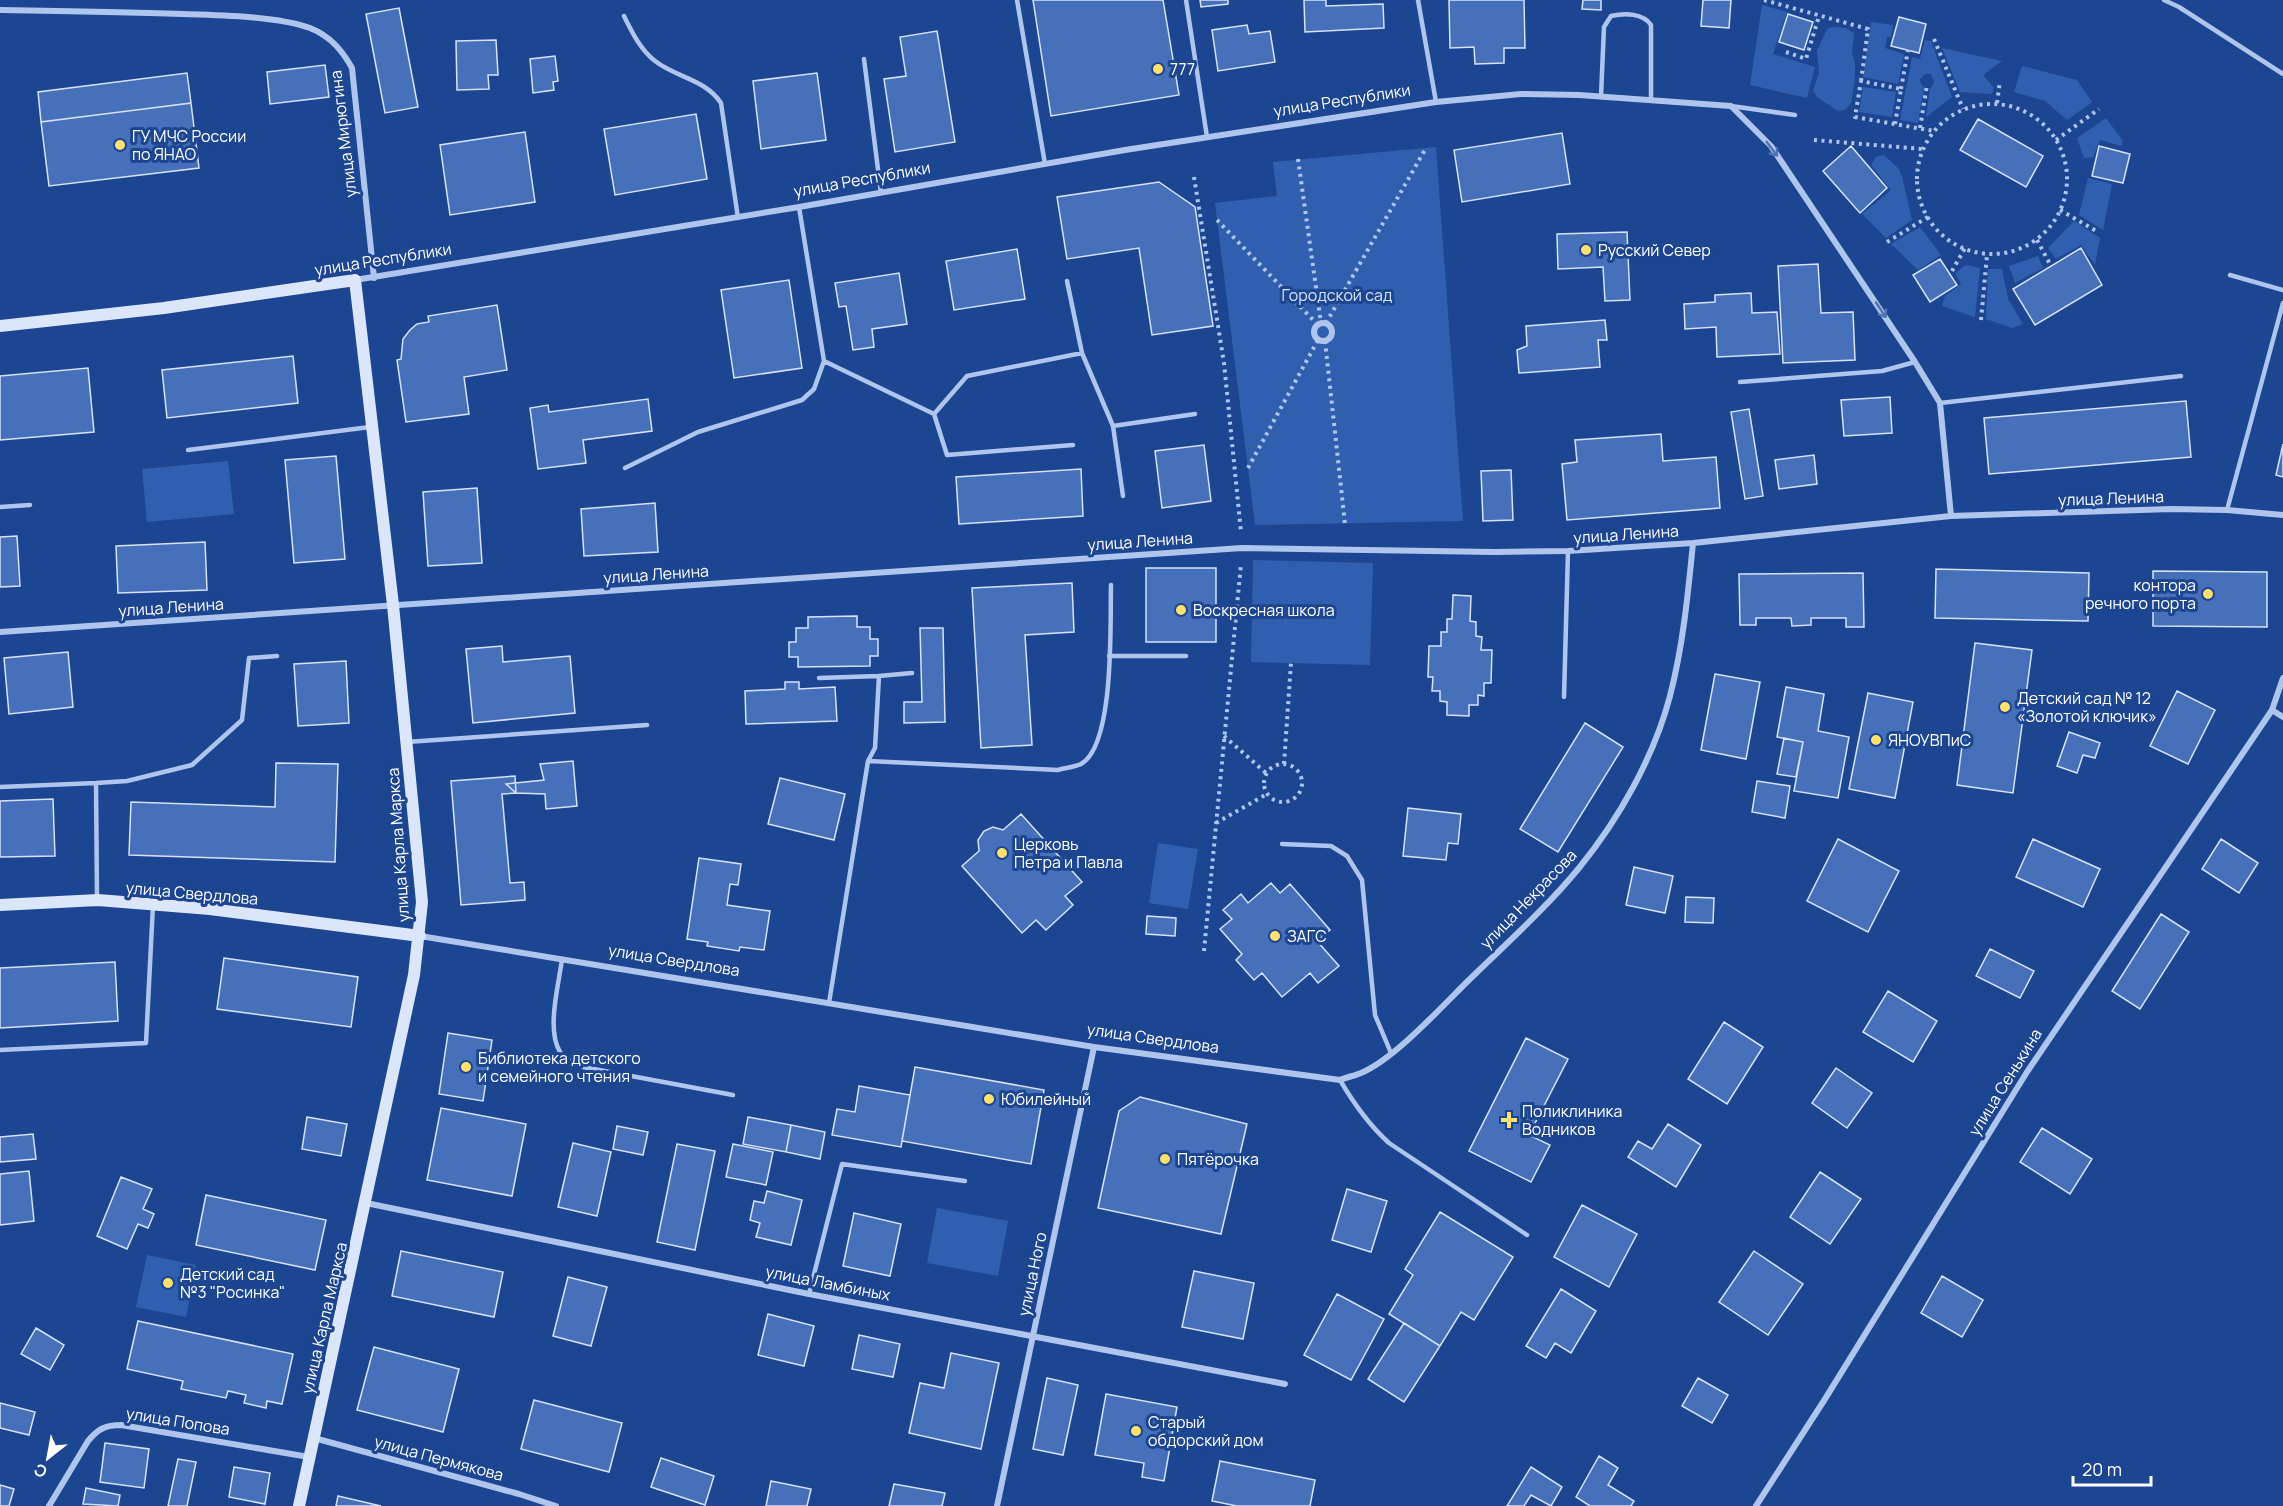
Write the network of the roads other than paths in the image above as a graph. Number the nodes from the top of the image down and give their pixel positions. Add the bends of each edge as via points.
1 (1017, 0) edge
2 (1185, 0) edge
3 (1418, 0) edge
4 (2164, 0) edge
5 (0, 10) edge
6 (624, 16) dead end
7 (864, 59) dead end
8 (2283, 74) edge
9 (1601, 96) junction
10 (1650, 99) junction
11 (1436, 102) junction
12 (1731, 106) junction
13 (1795, 115) dead end
14 (1207, 137) junction
15 (1045, 164) junction
16 (881, 193) junction
17 (799, 207) junction
18 (738, 218) junction
19 (2230, 275) dead end
20 (374, 278) junction
21 (355, 280) junction
22 (1066, 281) dead end
23 (2283, 290) edge
24 (2283, 303) edge
25 (0, 326) edge
26 (1322, 341) joint
27 (1082, 353) junction
28 (824, 361) junction
29 (1915, 362) junction
30 (2181, 376) dead end
31 (1740, 382) dead end
32 (1940, 403) junction
33 (934, 414) junction
34 (1196, 414) dead end
35 (1113, 426) junction
36 (374, 427) junction
37 (1073, 445) dead end
38 (188, 450) dead end
39 (625, 468) dead end
40 (1123, 496) dead end
41 (30, 505) dead end
42 (0, 507) edge
43 (2227, 510) junction
44 (2283, 515) edge
45 (1950, 516) junction
46 (1693, 543) junction
47 (1568, 551) junction
48 (1111, 585) dead end
49 (393, 605) junction
50 (0, 632) edge
51 (277, 656) dead end
52 (1109, 656) junction
53 (1186, 656) dead end
54 (912, 674) dead end
55 (879, 676) junction
56 (819, 678) dead end
57 (2283, 678) edge
58 (1564, 697) dead end
59 (2272, 710) junction
60 (2283, 717) edge
61 (647, 725) dead end
62 (407, 742) junction
63 (868, 761) junction
64 (96, 783) junction
65 (0, 787) edge
66 (1282, 844) dead end
67 (98, 900) junction
68 (0, 905) edge
69 (153, 905) junction
70 (420, 936) junction
71 (562, 959) junction
72 (829, 1003) junction
73 (1094, 1047) junction
74 (0, 1050) edge
75 (1391, 1053) junction
76 (1340, 1080) junction
77 (733, 1095) dead end
78 (965, 1181) dead end
79 (366, 1203) junction
80 (1527, 1235) dead end
81 (809, 1294) junction
82 (1032, 1336) junction
83 (1285, 1384) dead end
84 (313, 1438) junction
85 (309, 1457) junction
86 (49, 1506) edge
87 (299, 1506) edge
88 (556, 1506) edge
89 (997, 1506) edge
90 (1756, 1506) edge

1 - 15 lane
2 - 14 lane
3 - 11 lane
4 - 8 lane
5 - 20 street, улица Мирюгина via 226,15 310,28 327,37 352,68
6 - 18 lane via 635,38 657,62 704,86 721,103
7 - 16 lane
9 - 10 street, улица Республики
9 - 10 lane via 1604,27 1611,16 1618,14 1640,16 1651,25
9 - 11 street, улица Республики via 1521,94
10 - 12 street, улица Республики
11 - 14 street, улица Республики
12 - 13 lane
12 -> 29 street via 1771,146
14 - 15 street, улица Республики
15 - 16 street, улица Республики
16 - 17 street, улица Республики
17 - 18 street, улица Республики
17 - 28 lane
18 - 20 street, улица Республики
19 - 23 lane
20 - 21 street, улица Республики
21 - 25 street, улица Республики via 164,308
21 - 36 street, улица Карла Маркса
22 - 27 lane
24 - 43 lane
26 - 26 street via 1331,337 1333,331 1321,324 1313,333
27 - 33 lane via 967,376
27 - 35 lane
28 - 33 lane
28 - 39 lane via 814,389 802,400 698,432
29 - 31 lane via 1882,372
29 - 32 street
30 - 32 lane
32 - 45 street
33 - 37 lane via 947,455
34 - 35 lane
35 - 40 lane
36 - 38 lane
36 - 49 street, улица Карла Маркса
41 - 42 lane
43 - 44 street, улица Ленина
43 - 45 street, улица Ленина
45 - 46 street, улица Ленина
46 - 47 street, улица Ленина
46 - 75 street, улица Некрасова via 1686,608 1669,698 1653,744 1623,804 1580,868
47 - 49 street, улица Ленина via 1242,548
47 - 58 lane
48 - 52 lane
49 - 50 street, улица Ленина
49 - 62 street, улица Карла Маркса
51 - 64 lane via 249,658 242,720 192,765 127,781
52 - 53 lane
52 - 63 lane via 1105,717 1098,742 1082,764 1058,770
54 - 55 lane
55 - 56 lane
55 - 63 lane via 875,748
57 - 59 street, улица Сенькина
59 - 60 street
59 - 90 street, улица Сенькина via 2026,1072
61 - 62 lane
62 - 70 street, улица Карла Маркса via 422,902
63 - 72 lane
64 - 65 lane
64 - 67 lane
66 - 75 lane via 1331,846 1347,856 1362,880 1375,1015
67 - 68 street, улица Свердлова
67 - 69 street, улица Свердлова
69 - 70 street, улица Свердлова
69 - 74 lane via 146,1042
70 - 71 street, улица Свердлова
70 - 79 street, улица Карла Маркса
71 - 72 street, улица Свердлова
71 - 77 lane via 553,1025 555,1041 570,1062
72 - 73 street, улица Свердлова
73 - 76 street, улица Свердлова
73 - 82 street, улица Ного
75 - 76 street, улица Некрасова via 1363,1072
76 - 80 lane via 1357,1109 1389,1143
78 - 81 lane via 842,1164
79 - 81 street, улица Ламбиных
79 - 84 street, улица Карла Маркса
81 - 82 street, улица Ламбиных
82 - 83 street, улица Ламбиных
82 - 89 street, улица Ного
84 - 85 street, улица Карла Маркса
84 - 88 street, улица Пермякова
85 - 86 street, улица Попова via 107,1425 88,1441
85 - 87 street, улица Карла Маркса

